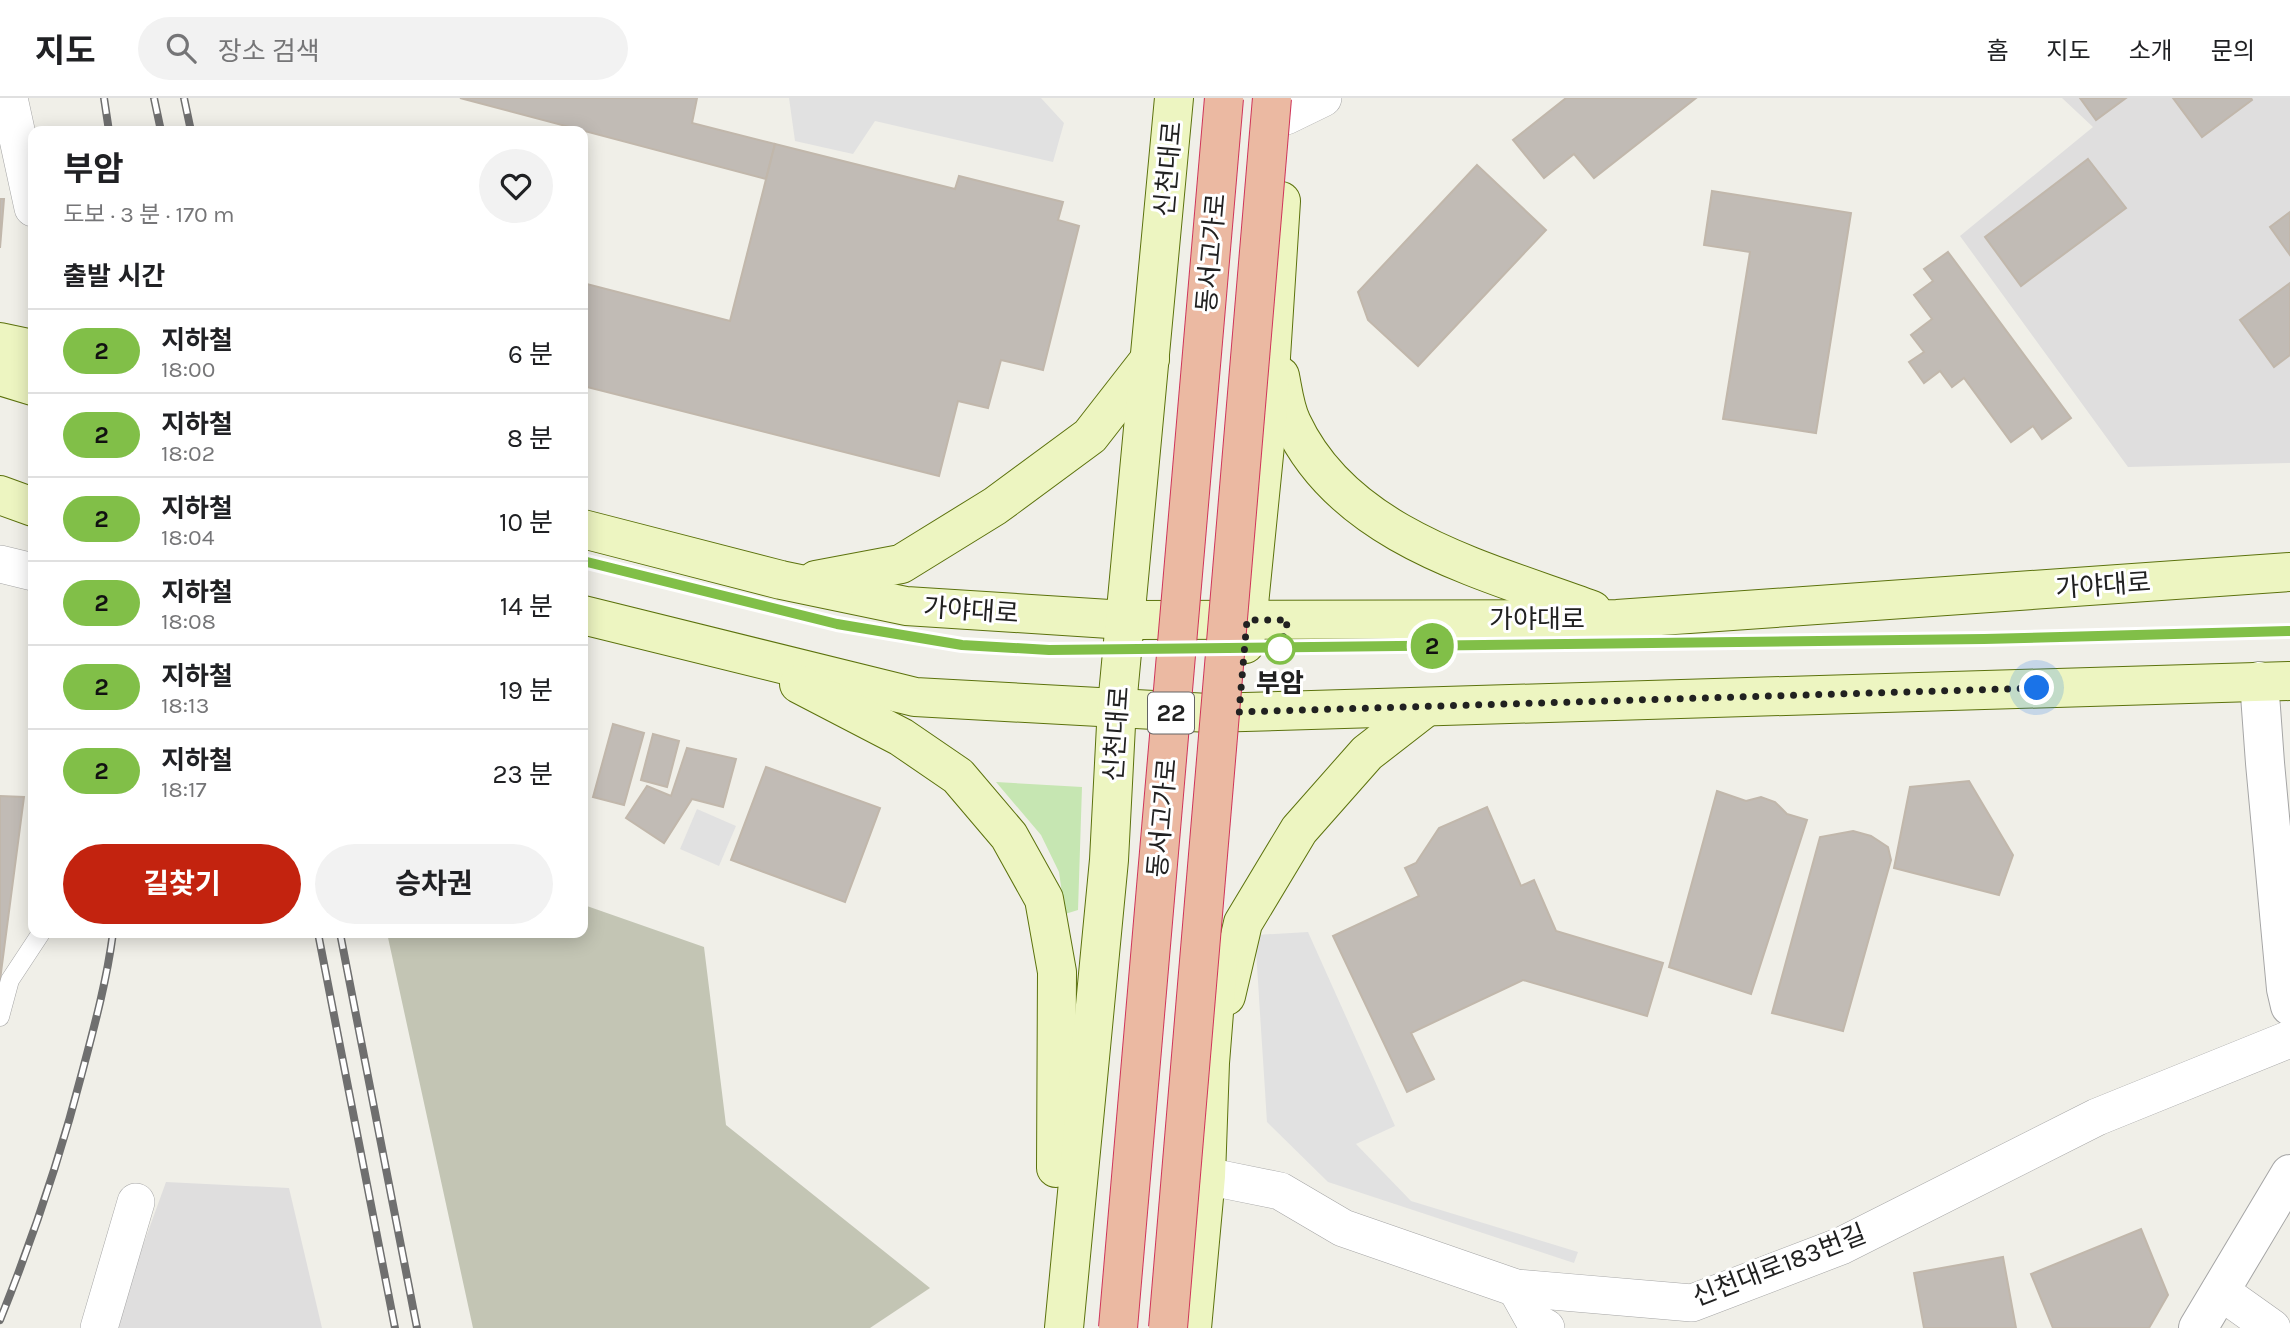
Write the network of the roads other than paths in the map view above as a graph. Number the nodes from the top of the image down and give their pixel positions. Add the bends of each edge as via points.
1 (9, 98) edge
2 (1174, 98) edge
3 (1224, 98) edge
4 (1323, 98) edge
5 (1282, 104) edge
6 (28, 185) edge
7 (0, 342) edge
8 (28, 348) edge
9 (1273, 348) junction
10 (1150, 359) junction
11 (0, 376) edge
12 (28, 384) edge
13 (0, 472) edge
14 (28, 480) edge
15 (0, 495) edge
16 (28, 506) edge
17 (588, 508) edge
18 (588, 530) edge
19 (0, 564) edge
20 (28, 571) edge
21 (2290, 572) edge
22 (781, 580) junction
23 (588, 616) edge
24 (1617, 619) junction
25 (1125, 620) junction
26 (1247, 620) junction
27 (588, 628) edge
28 (741, 654) junction
29 (2275, 681) edge
30 (1117, 706) junction
31 (1425, 708) junction
32 (1239, 712) junction
33 (38, 938) edge
34 (2290, 1006) edge
35 (0, 1017) edge
36 (2290, 1039) edge
37 (1210, 1063) junction
38 (2290, 1174) edge
39 (1206, 1176) junction
40 (136, 1202) dead end
41 (1070, 1260) junction
42 (1516, 1288) junction
43 (2220, 1292) junction
44 (99, 1328) edge
45 (1064, 1328) edge
46 (1118, 1328) edge
47 (1168, 1328) edge
48 (1192, 1328) edge
49 (1546, 1328) edge
50 (2198, 1328) edge
51 (2272, 1328) edge

1 - 6 street
2 - 10 main road, 신천대로
3 - 46 highway, 동서고가로 / 22, bridge
4 - 5 street
5 - 9 main road
5 - 47 highway, 동서고가로 / 22, bridge via 1269,154
7 - 8 main road
9 - 24 main road via 1291,421 1316,462 1388,527 1448,557
9 - 26 main road
10 - 22 main road via 1090,436 995,506 901,564 812,581
10 - 25 main road, 신천대로
11 - 12 main road
13 - 14 main road
15 - 16 main road
17 - 22 main road
18 - 22 main road, 가야대로
19 - 20 street
21 - 24 main road, 가야대로
22 - 25 main road, 가야대로 via 906,606
23 - 28 main road
24 - 26 main road, 가야대로
25 - 26 main road, 가야대로
25 - 30 main road, 신천대로
26 - 32 main road
27 - 28 main road
28 - 30 main road via 915,697
28 - 41 main road via 901,737 958,776 1009,836 1044,899 1057,972 1056,1168
29 - 31 main road
29 - 34 street via 2264,763
30 - 32 main road
30 - 41 main road, 신천대로 via 1109,860
31 - 32 main road
31 - 37 main road via 1367,753 1299,830 1243,923
32 - 37 main road
33 - 35 lane via 10,980
36 - 42 street, 신천대로183번길 via 2097,1117 1841,1246 1692,1303
37 - 39 main road
38 - 43 street
39 - 42 street, 신천대로183번길 via 1280,1191 1343,1228
39 - 48 main road
40 - 44 street
41 - 45 main road, 신천대로
42 - 49 street via 1535,1322
43 - 50 street
43 - 51 street

